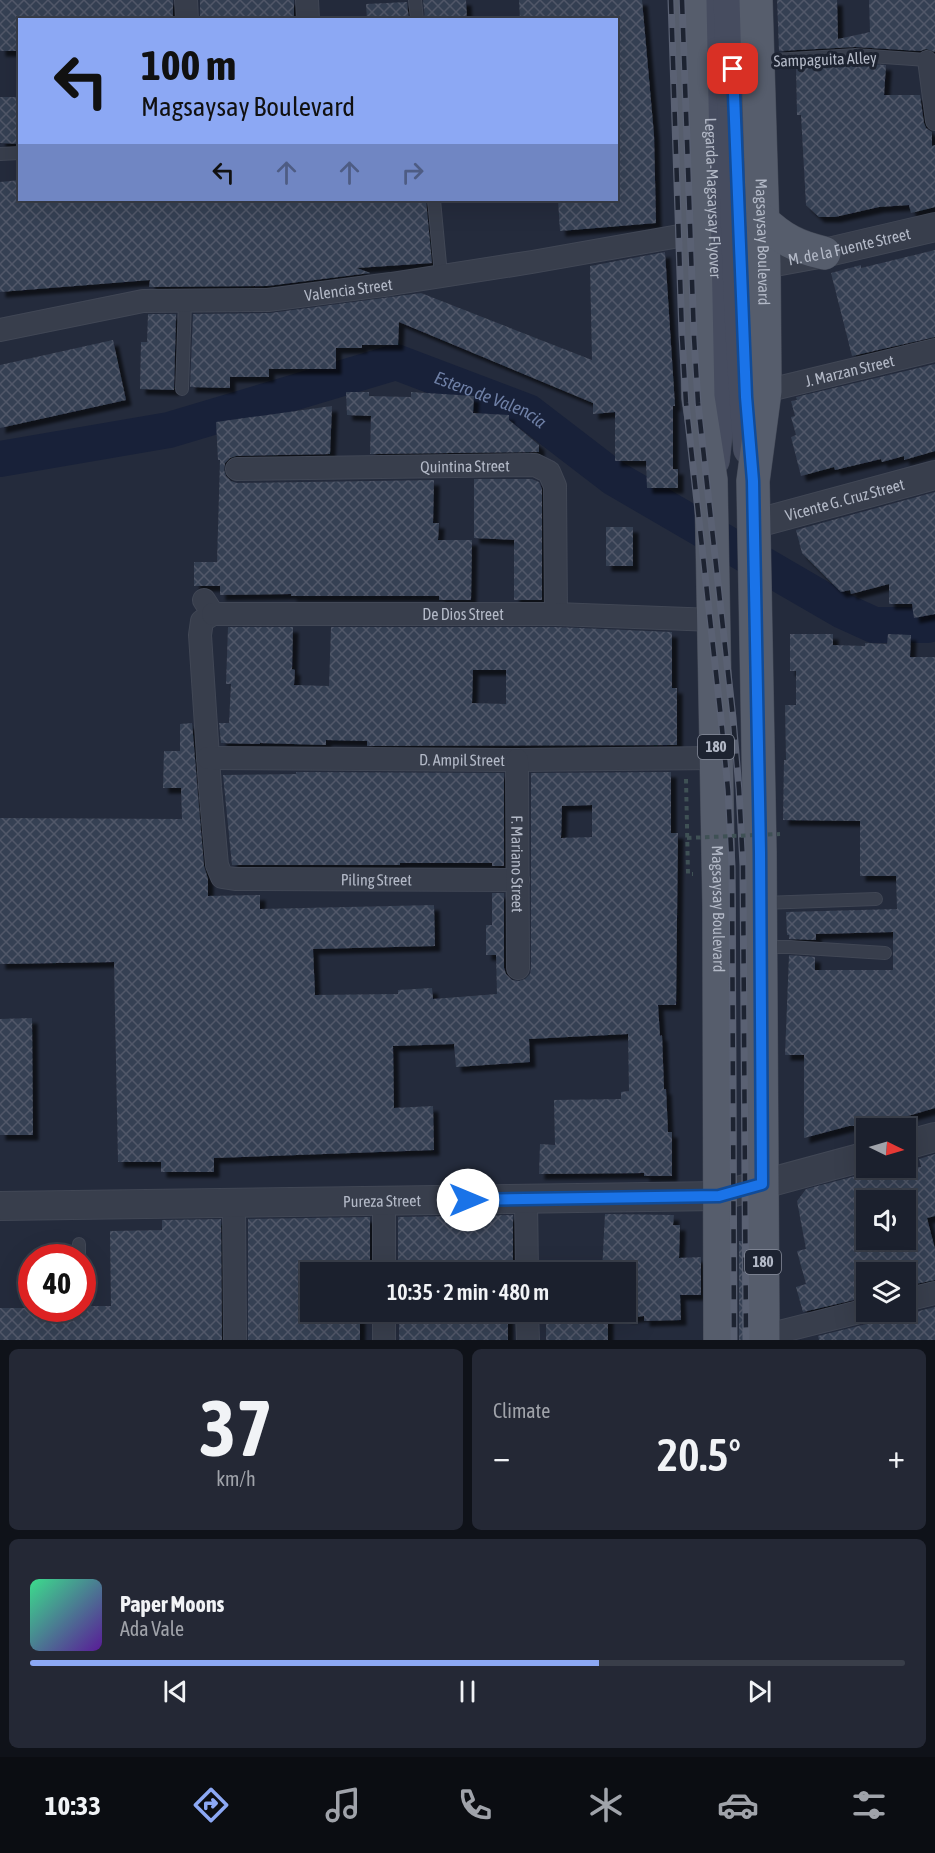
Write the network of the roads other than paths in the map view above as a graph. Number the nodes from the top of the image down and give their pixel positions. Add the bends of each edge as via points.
1 (186, 0) edge
2 (307, 0) edge
3 (415, 0) edge
4 (690, 0) edge
5 (707, 0) edge
6 (730, 0) edge
7 (756, 0) edge
8 (187, 18) edge
9 (308, 18) edge
10 (417, 18) edge
11 (927, 60) joint
12 (759, 61) junction
13 (935, 121) edge
14 (18, 153) edge
15 (0, 154) edge
16 (434, 201) edge
17 (762, 220) junction
18 (935, 226) edge
19 (696, 233) junction
20 (824, 253) junction
21 (764, 264) junction
22 (441, 275) junction
23 (185, 301) junction
24 (0, 330) edge
25 (935, 350) edge
26 (182, 389) dead end
27 (744, 395) junction
28 (237, 469) dead end
29 (935, 474) edge
30 (711, 480) junction
31 (754, 529) junction
32 (556, 614) junction
33 (714, 620) junction
34 (208, 758) junction
35 (716, 758) junction
36 (518, 760) junction
37 (518, 880) junction
38 (876, 900) dead end
39 (760, 903) junction
40 (760, 947) junction
41 (885, 953) dead end
42 (518, 968) dead end
43 (935, 1137) edge
44 (916, 1142) edge
45 (856, 1159) edge
46 (762, 1184) junction
47 (719, 1196) junction
48 (526, 1200) junction
49 (384, 1201) junction
50 (234, 1204) junction
51 (0, 1206) edge
52 (384, 1262) edge
53 (527, 1262) edge
54 (935, 1293) edge
55 (916, 1298) edge
56 (856, 1313) edge
57 (384, 1322) edge
58 (527, 1322) edge
59 (763, 1338) edge
60 (235, 1340) edge
61 (384, 1340) edge
62 (528, 1340) edge
63 (720, 1340) edge

1 - 8 street
2 - 9 street
3 - 10 lane
4 - 19 main road, Magsaysay Boulevard
5 - 27 main road, Legarda-Magsaysay Flyover / 180
6 - 27 main road, Legarda-Magsaysay Flyover / 180
7 - 12 main road, Magsaysay Boulevard
11 - 12 lane, Sampaguita Alley via 855,55
11 - 13 street
12 - 17 main road, Magsaysay Boulevard
14 - 15 lane
16 - 22 lane
17 - 20 main road via 790,242
17 - 21 main road, Magsaysay Boulevard
18 - 20 street, M. de la Fuente Street
19 - 22 street, Valencia Street
19 - 30 main road, Magsaysay Boulevard via 698,398
20 - 21 street, M. de la Fuente Street
21 - 27 main road, Magsaysay Boulevard
22 - 23 street, Valencia Street via 268,300
23 - 24 street, Valencia Street via 143,301
23 - 26 lane
25 - 27 street, J. Marzan Street
27 - 30 main road, Magsaysay Boulevard / 180
27 - 31 main road, Magsaysay Boulevard / 180
28 - 32 street, Quintina Street via 535,465 549,472 555,486
29 - 31 street, Vicente G. Cruz Street
30 - 33 main road, Magsaysay Boulevard / 180
31 - 39 main road, Magsaysay Boulevard / 180
32 - 33 street, De Dios Street
32 - 34 street, De Dios Street via 208,607 200,635
33 - 35 main road, Magsaysay Boulevard / 180
34 - 36 street, D. Ampil Street
34 - 37 street, Piling Street via 217,865 222,877
35 - 36 street, D. Ampil Street
35 - 47 main road, Magsaysay Boulevard / 180
36 - 37 street, F. Mariano Street
37 - 42 street, F. Mariano Street
38 - 39 lane
39 - 40 main road, Magsaysay Boulevard / 180
40 - 41 lane
40 - 46 main road, Magsaysay Boulevard / 180
43 - 44 street
45 - 46 street, Pureza Street
46 - 47 street, Pureza Street
46 - 59 main road, Magsaysay Boulevard / 180
47 - 48 street, Pureza Street
47 - 63 main road, Magsaysay Boulevard / 180
48 - 49 street, Pureza Street
48 - 53 street
49 - 50 street, Pureza Street
49 - 52 street
50 - 51 street, Pureza Street
50 - 60 street
54 - 55 street
56 - 59 street
57 - 61 street
58 - 62 street

